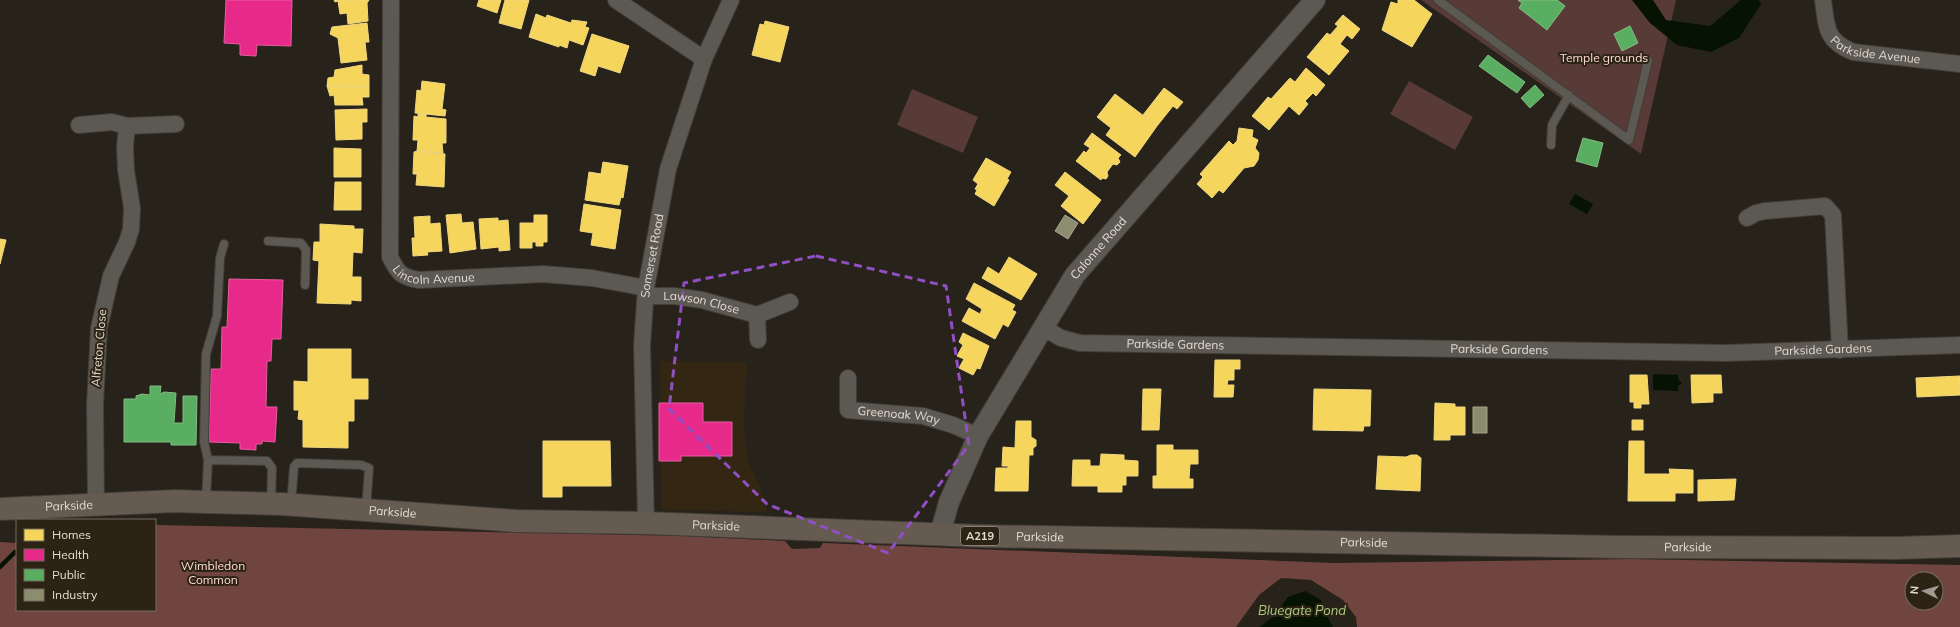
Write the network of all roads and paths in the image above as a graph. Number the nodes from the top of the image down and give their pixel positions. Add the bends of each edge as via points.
1 (392, 0) edge
2 (616, 0) edge
3 (731, 0) edge
4 (1315, 0) edge
5 (1438, 0) edge
6 (1823, 0) edge
7 (704, 59) junction
8 (1648, 61) dead end
9 (1960, 64) edge
10 (1569, 95) junction
11 (176, 124) dead end
12 (79, 125) dead end
13 (127, 126) junction
14 (1552, 145) dead end
15 (1747, 218) dead end
16 (268, 241) dead end
17 (224, 244) dead end
18 (305, 285) dead end
19 (646, 292) junction
20 (790, 302) dead end
21 (757, 315) junction
22 (1042, 327) junction
23 (758, 340) dead end
24 (1960, 345) edge
25 (1840, 350) junction
26 (848, 378) dead end
27 (978, 436) junction
28 (208, 460) junction
29 (206, 502) junction
30 (281, 504) junction
31 (96, 505) junction
32 (0, 509) edge
33 (366, 510) junction
34 (646, 524) junction
35 (940, 534) junction
36 (1960, 546) edge

1 - 19 street, Lincoln Avenue via 390,258 396,270 404,278 419,280 543,274 592,278
2 - 7 street
3 - 7 street, Somerset Road
4 - 22 street, Calonne Road via 1075,276
5 - 10 lane
6 - 9 street, Parkside Avenue via 1827,32 1840,47 1853,52
7 - 19 street, Somerset Road via 668,169
8 - 10 lane via 1629,140
10 - 14 lane via 1552,125
11 - 13 street
12 - 13 street via 112,122
13 - 31 street, Alfreton Close via 125,147 132,208 131,229 111,276 99,328 95,404
15 - 25 street via 1765,211 1825,206 1833,215
16 - 18 lane via 301,243 306,250
17 - 28 lane via 220,258 217,316 206,354 204,442
19 - 21 street, Lawson Close via 702,300
19 - 34 street, Somerset Road via 642,346
20 - 21 street
21 - 23 street
22 - 25 street, Parkside Gardens via 1061,338 1080,343 1666,352
22 - 27 street, Calonne Road
24 - 25 street, Parkside Gardens
26 - 27 street, Greenoak Way via 848,410 922,416
27 - 35 street, Calonne Road via 949,502
28 - 29 lane
28 - 30 lane via 267,461 272,468
29 - 30 main road, Parkside / A219
29 - 31 main road, Parkside / A219
30 - 33 main road, Parkside / A219
30 - 33 lane via 297,463 361,464 369,468
31 - 32 main road, Parkside / A219
33 - 34 main road, Parkside / A219 via 516,521
34 - 35 main road, Parkside / A219
35 - 36 main road, Parkside / A219 via 1628,547

